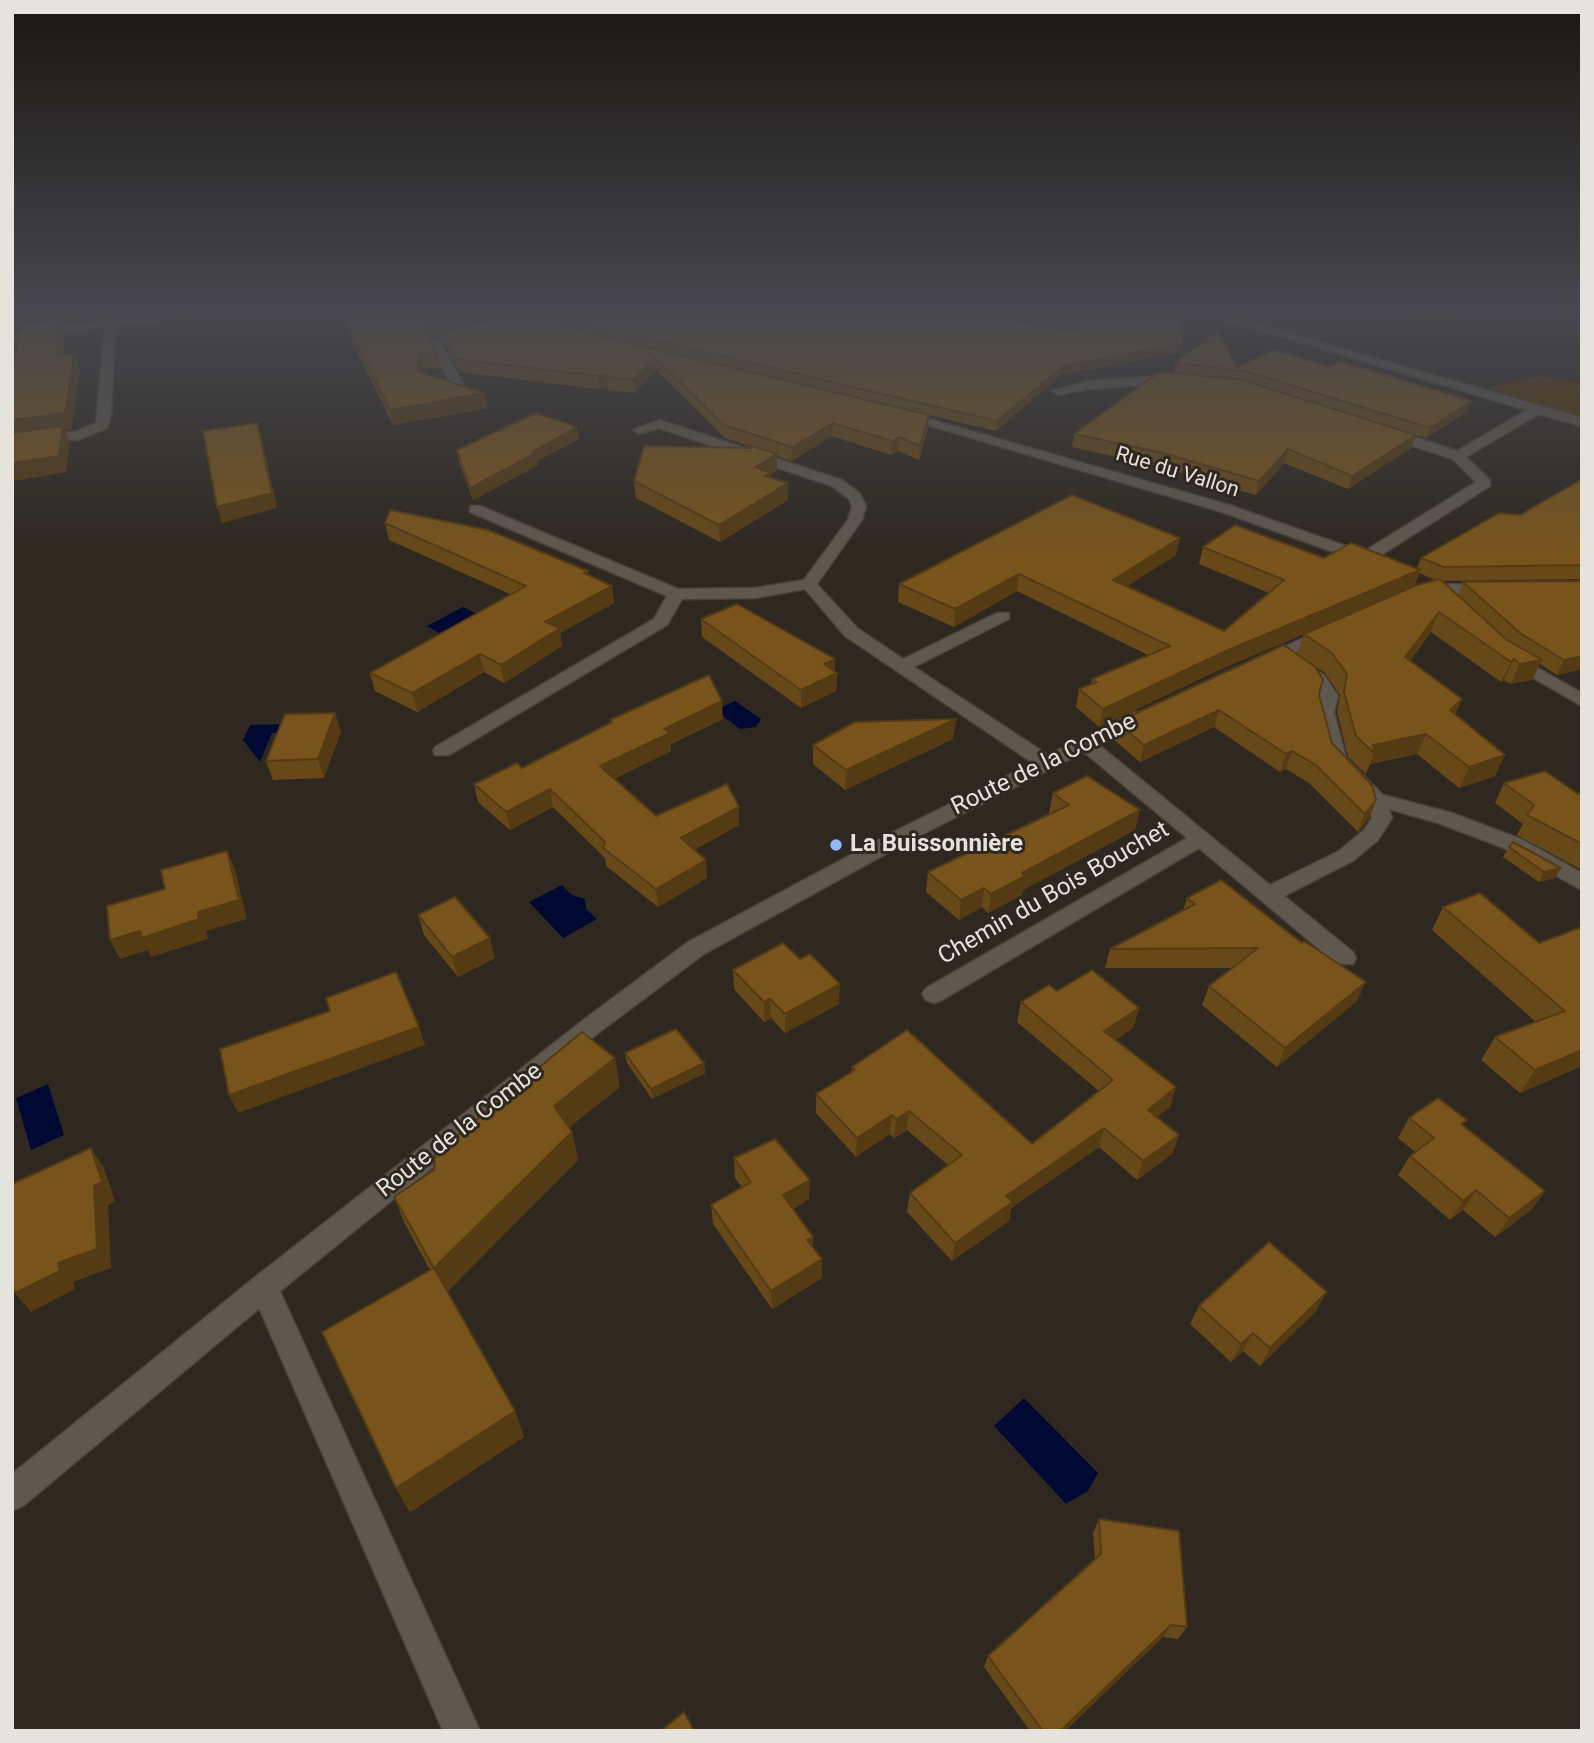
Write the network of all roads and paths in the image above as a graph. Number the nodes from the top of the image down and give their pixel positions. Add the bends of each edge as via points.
1 (106, 393) edge
2 (1484, 393) edge
3 (1538, 409) junction
4 (889, 412) edge
5 (1582, 422) edge
6 (1369, 427) edge
7 (640, 430) dead end
8 (12, 444) edge
9 (1458, 456) junction
10 (475, 509) dead end
11 (1412, 579) edge
12 (809, 584) junction
13 (1436, 589) junction
14 (1513, 590) edge
15 (676, 594) junction
16 (1403, 599) edge
17 (1456, 607) edge
18 (1003, 616) dead end
19 (1342, 626) edge
20 (1496, 645) edge
21 (1282, 653) junction
22 (902, 666) junction
23 (1243, 668) edge
24 (1582, 701) edge
25 (1158, 708) edge
26 (1085, 743) junction
27 (442, 751) dead end
28 (1046, 763) junction
29 (1376, 799) junction
30 (1200, 839) junction
31 (1582, 883) edge
32 (1268, 895) junction
33 (1345, 958) dead end
34 (934, 994) dead end
35 (264, 1287) junction
36 (12, 1495) edge
37 (461, 1731) edge

1 - 8 street via 102,425 80,435
2 - 3 street
3 - 5 street
3 - 9 street
4 - 9 street, Rue du Vallon via 1224,508 1370,561 1485,483
6 - 9 street
7 - 12 street via 659,424 837,483 855,497 859,506 855,520
10 - 15 street
11 - 13 street
12 - 15 street via 755,593
12 - 22 street via 851,632
13 - 14 street
13 - 16 street
13 - 17 street
15 - 27 street via 661,622
18 - 22 street
19 - 21 street
20 - 24 street
21 - 23 street
21 - 29 street via 1318,679 1329,696 1325,712 1337,760
22 - 28 street
25 - 26 street, Route de la Combe
26 - 28 street, Route de la Combe
26 - 30 street, Chemin du Bois Bouchet
28 - 35 street, Route de la Combe via 696,948
29 - 31 street via 1516,845
29 - 32 street via 1381,818 1371,835 1346,856
30 - 32 street, Chemin du Bois Bouchet
30 - 34 street, Chemin du Bois Bouchet
32 - 33 street, Chemin du Bois Bouchet
35 - 36 street, Route de la Combe
35 - 37 street

